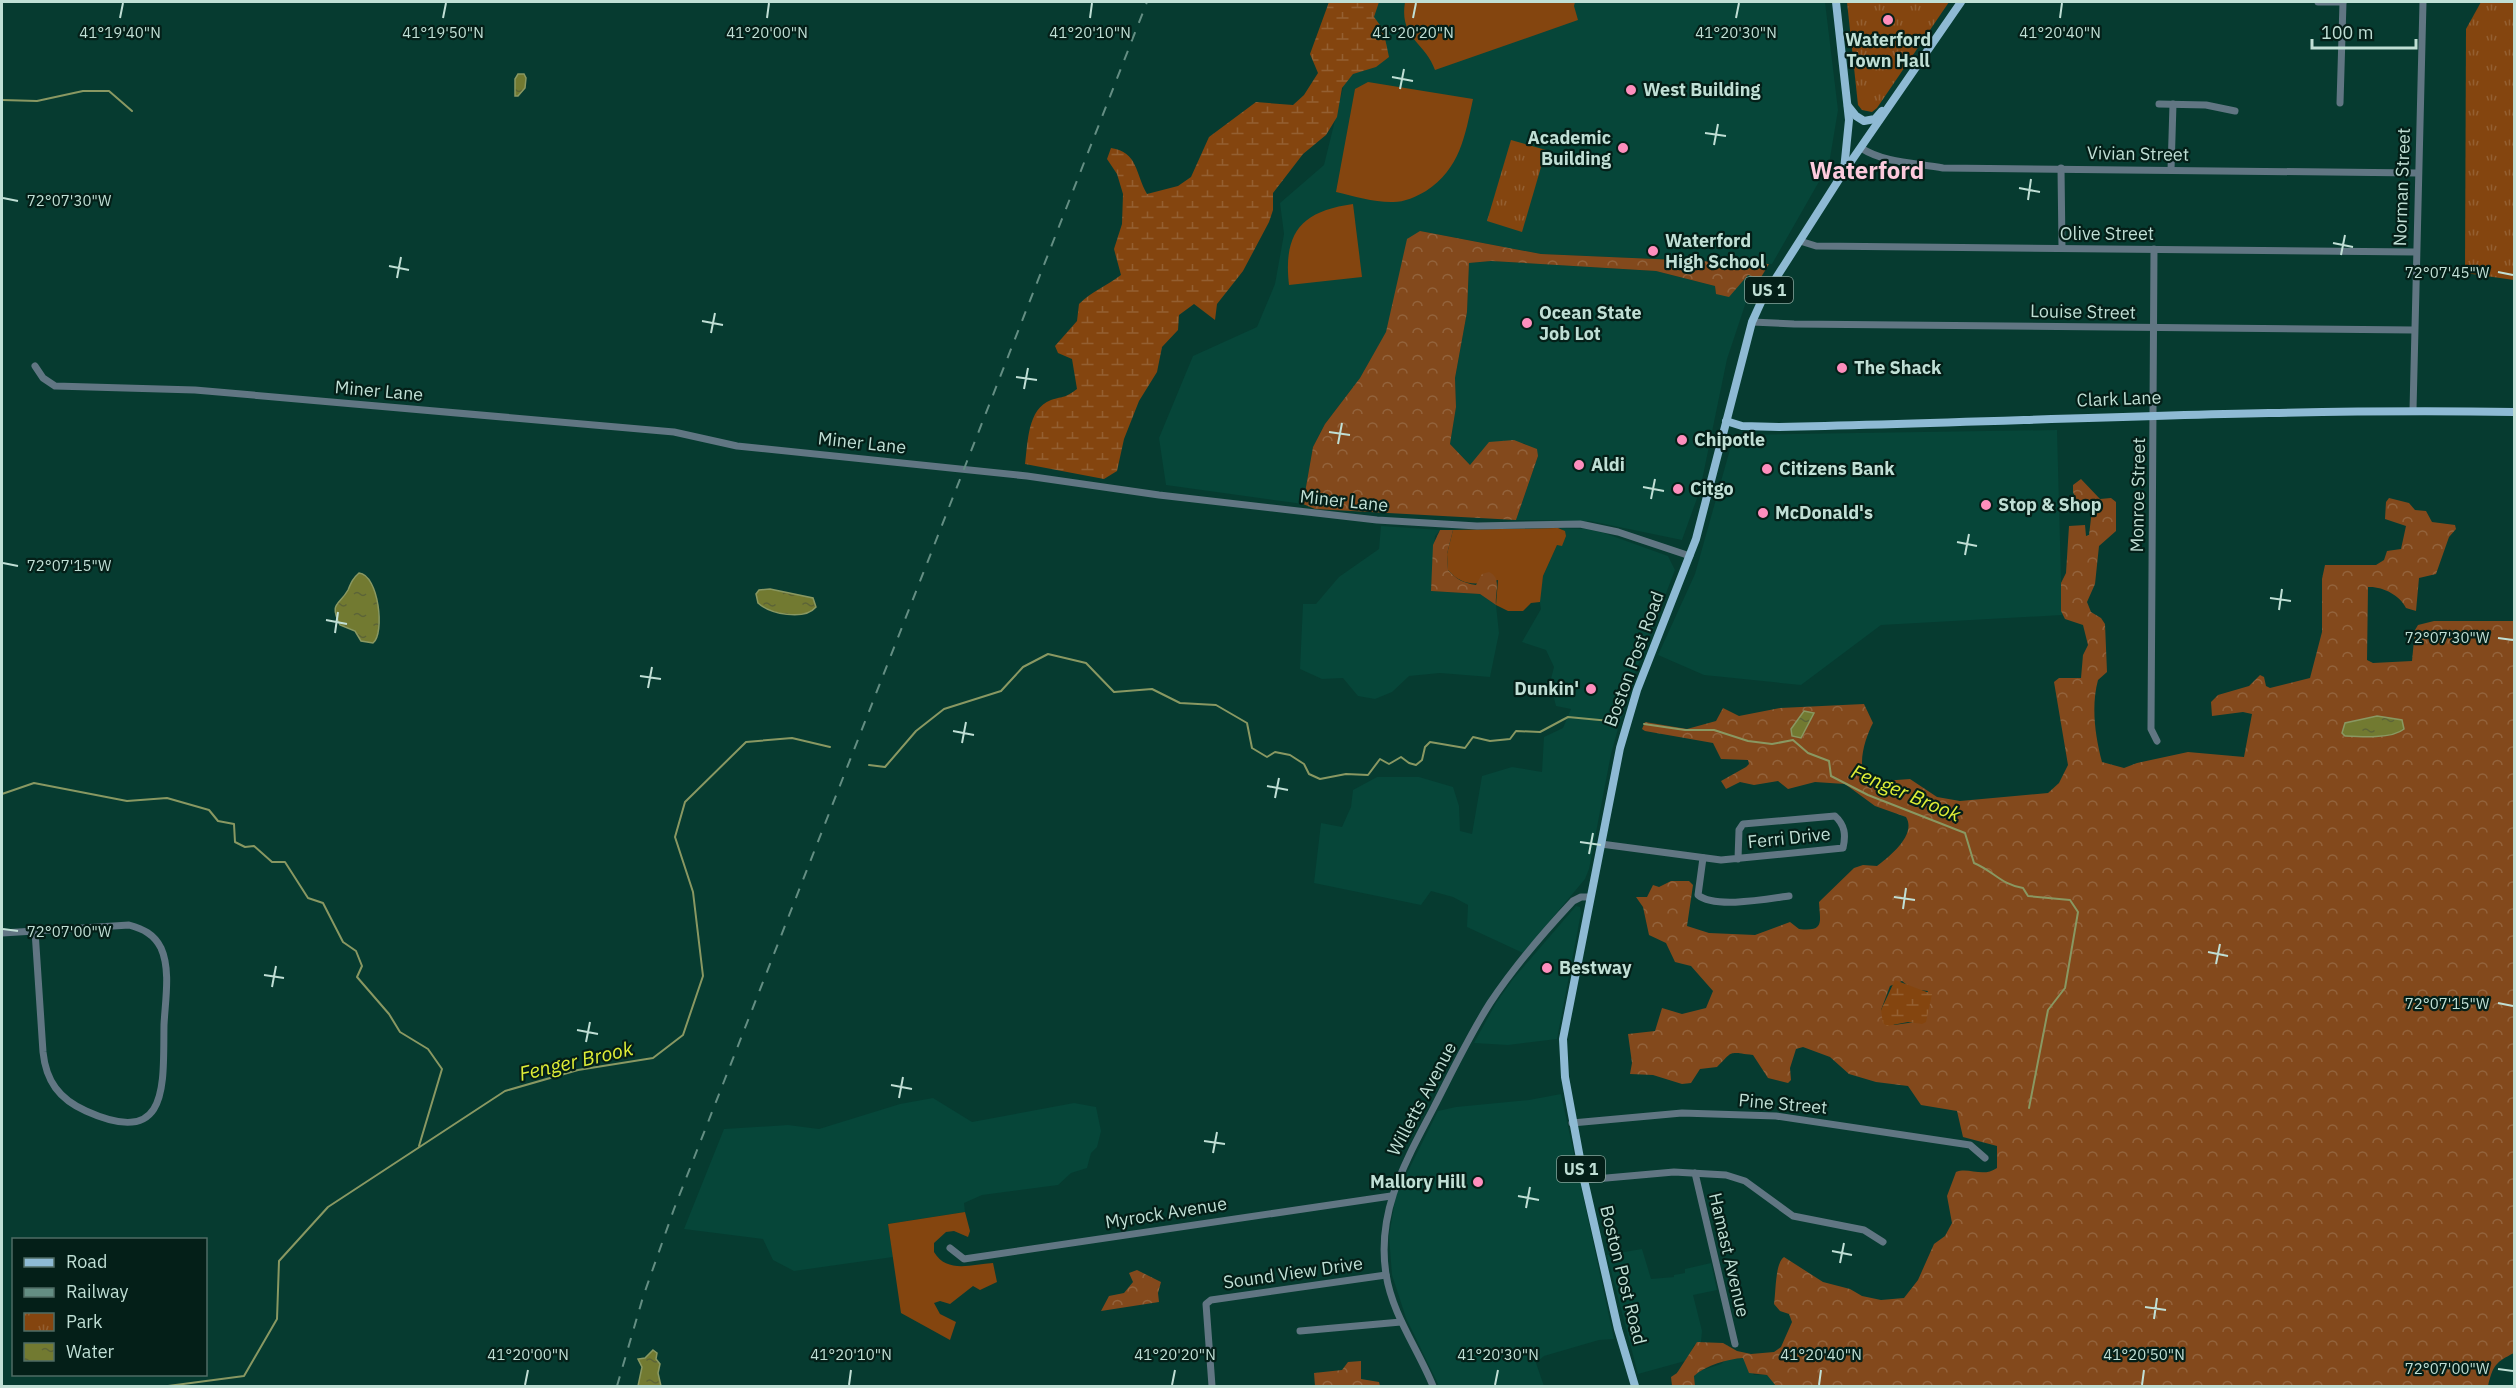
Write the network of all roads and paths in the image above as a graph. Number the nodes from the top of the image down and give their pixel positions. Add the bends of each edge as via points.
1 (1836, 2) edge
2 (1961, 2) edge
3 (2318, 2) edge
4 (2343, 2) edge
5 (2423, 2) edge
6 (1896, 99) junction
7 (2340, 102) dead end
8 (2159, 104) dead end
9 (2173, 104) junction
10 (1848, 105) junction
11 (2235, 111) dead end
12 (1861, 148) junction
13 (2061, 168) junction
14 (2170, 170) junction
15 (1844, 173) junction
16 (2417, 173) junction
17 (1800, 241) junction
18 (2062, 248) junction
19 (2154, 249) junction
20 (2415, 252) junction
21 (1752, 322) junction
22 (2154, 328) junction
23 (2413, 330) junction
24 (35, 366) dead end
25 (2413, 410) junction
26 (2514, 412) edge
27 (2154, 414) junction
28 (1726, 422) junction
29 (1690, 556) junction
30 (2157, 741) dead end
31 (1601, 844) junction
32 (1703, 858) junction
33 (1738, 859) junction
34 (1789, 896) dead end
35 (1590, 897) junction
36 (35, 932) junction
37 (2, 933) edge
38 (1572, 1123) junction
39 (1985, 1158) dead end
40 (1695, 1173) junction
41 (1584, 1180) junction
42 (1391, 1196) junction
43 (1883, 1242) dead end
44 (950, 1248) dead end
45 (1386, 1275) junction
46 (1401, 1322) junction
47 (1300, 1331) dead end
48 (1735, 1344) dead end
49 (1212, 1386) edge
50 (1433, 1386) edge
51 (1635, 1386) edge

1 - 10 main road
2 - 6 main road, Boston Post Road / US 1
3 - 4 street
4 - 7 street
5 - 16 street, Norman Street
6 - 10 main road via 1868,121 1856,116
6 - 12 main road, Boston Post Road / US 1
8 - 9 street
9 - 11 street
9 - 14 street
10 - 15 main road
12 - 13 street, Vivian Street via 1882,157 1943,168
12 - 15 main road, Boston Post Road / US 1
13 - 14 street, Vivian Street
13 - 18 street
14 - 16 street, Vivian Street
15 - 17 main road, Boston Post Road / US 1
16 - 20 street, Norman Street
17 - 18 street, Olive Street via 1816,246
17 - 21 main road, Boston Post Road / US 1
18 - 19 street, Olive Street
19 - 20 street, Olive Street
19 - 22 street, Monroe Street
20 - 23 street, Norman Street
21 - 22 street, Louise Street
21 - 28 main road, Boston Post Road / US 1
22 - 23 street, Louise Street
22 - 27 street, Monroe Street
23 - 25 street, Norman Street
24 - 29 street, Miner Lane via 55,386 195,390 664,431 737,446 1016,475 1377,520 1477,526 1580,524
25 - 26 main road, Clark Lane
25 - 27 main road, Clark Lane
27 - 28 main road, Clark Lane via 1789,427
27 - 30 street, Monroe Street via 2151,729
28 - 29 main road, Boston Post Road / US 1
29 - 31 main road, Boston Post Road / US 1 via 1636,690
31 - 32 street, Ferri Drive
31 - 35 main road, Boston Post Road / US 1
32 - 33 street, Ferri Drive
32 - 34 street via 1698,895 1704,900 1729,902
33 - 33 street, Ferri Drive via 1739,830 1743,824 1835,816 1842,822 1843,848
35 - 38 main road, Boston Post Road / US 1 via 1563,1039
35 - 42 street, Willetts Avenue via 1573,901 1524,957 1490,1004
36 - 36 street via 129,925 153,936 160,947 166,979 163,1082 160,1099 147,1116 127,1124 114,1123 76,1106 51,1083 43,1052
36 - 37 street
38 - 39 street, Pine Street via 1682,1113 1776,1116 1970,1145
38 - 41 main road, Boston Post Road / US 1
40 - 41 street
40 - 43 street via 1736,1177 1792,1216 1864,1230
40 - 48 street, Hamast Avenue
41 - 51 main road, Boston Post Road / US 1
42 - 44 street, Myrock Avenue via 964,1259
42 - 45 street, Willetts Avenue via 1384,1237
45 - 46 street, Willetts Avenue
45 - 49 street, Sound View Drive via 1211,1300 1206,1304
46 - 47 street
46 - 50 street, Willetts Avenue

